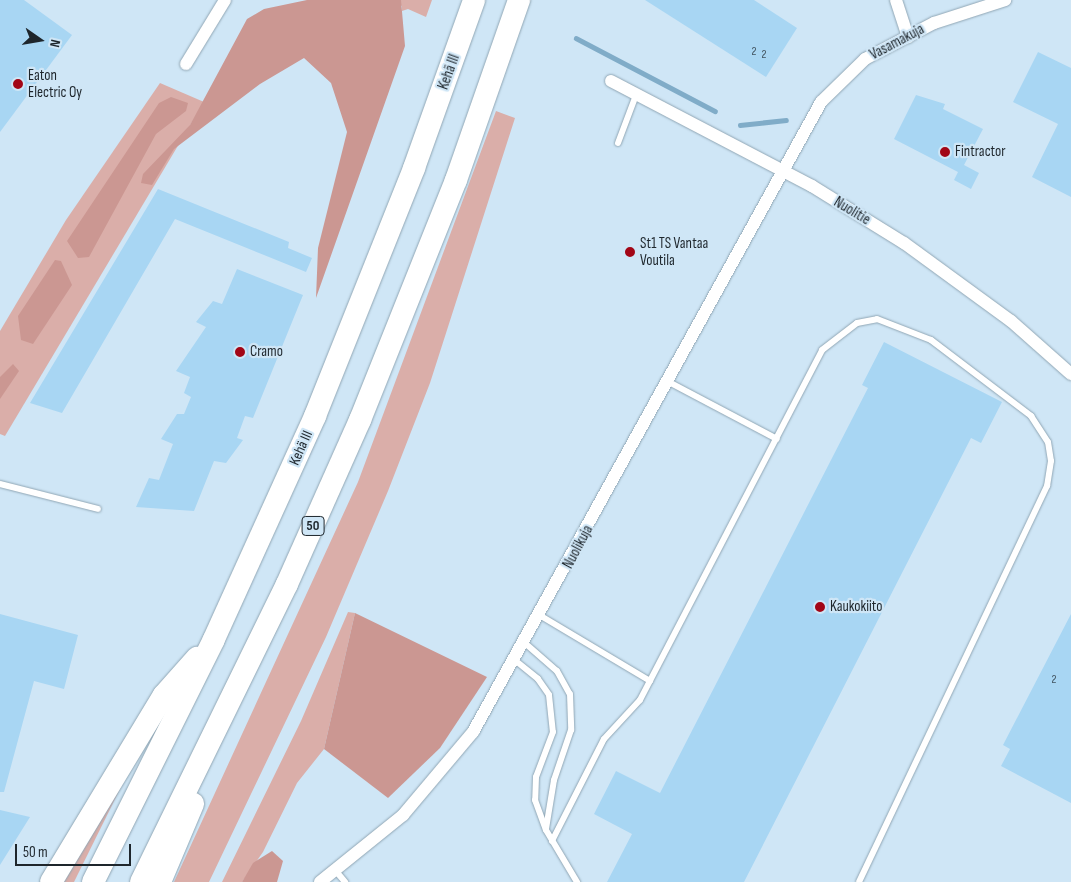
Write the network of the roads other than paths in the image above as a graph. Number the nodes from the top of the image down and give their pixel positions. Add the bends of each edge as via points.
1 (225, 0) edge
2 (474, 0) edge
3 (519, 0) edge
4 (896, 0) edge
5 (1004, 0) edge
6 (908, 37) junction
7 (186, 64) dead end
8 (611, 81) dead end
9 (636, 94) junction
10 (618, 142) dead end
11 (782, 170) junction
12 (1071, 374) edge
13 (667, 381) junction
14 (776, 439) junction
15 (0, 484) edge
16 (98, 509) dead end
17 (541, 616) junction
18 (214, 639) junction
19 (526, 644) junction
20 (516, 661) junction
21 (650, 681) junction
22 (218, 730) junction
23 (546, 830) junction
24 (552, 841) junction
25 (335, 870) junction
26 (51, 882) edge
27 (93, 882) edge
28 (141, 882) edge
29 (160, 882) edge
30 (320, 882) edge
31 (344, 882) edge
32 (577, 882) edge
33 (859, 882) edge

1 - 7 street
2 - 18 highway, Kehä III via 361,304
3 - 22 highway, 50 via 402,319
4 - 6 street
5 - 6 street, Vasamakuja via 934,22
6 - 11 street, Vasamakuja via 865,60 821,102
8 - 9 street, Nuolitie
9 - 10 lane
9 - 11 street, Nuolitie
11 - 12 street, Nuolitie via 904,243 1011,321
11 - 13 street, Nuolikuja
13 - 14 lane
13 - 17 street, Nuolikuja
14 - 21 lane
14 - 33 lane via 822,350 857,323 877,319 902,325 931,340 1031,416 1048,442 1047,486
15 - 16 lane
17 - 19 street, Nuolikuja
17 - 21 lane
18 - 26 highway via 164,695
18 - 27 highway, Kehä III
19 - 20 street, Nuolikuja
19 - 23 lane via 556,671 570,694 571,730 554,780
20 - 23 lane via 538,679 549,695 553,714 553,732 536,777 535,800
20 - 25 street, Nuolikuja via 474,732 427,791
21 - 24 lane via 640,700 604,739
22 - 28 highway, 50
22 - 29 highway via 183,837
23 - 24 lane
24 - 32 lane
25 - 30 street, Nuolikuja
25 - 31 lane

